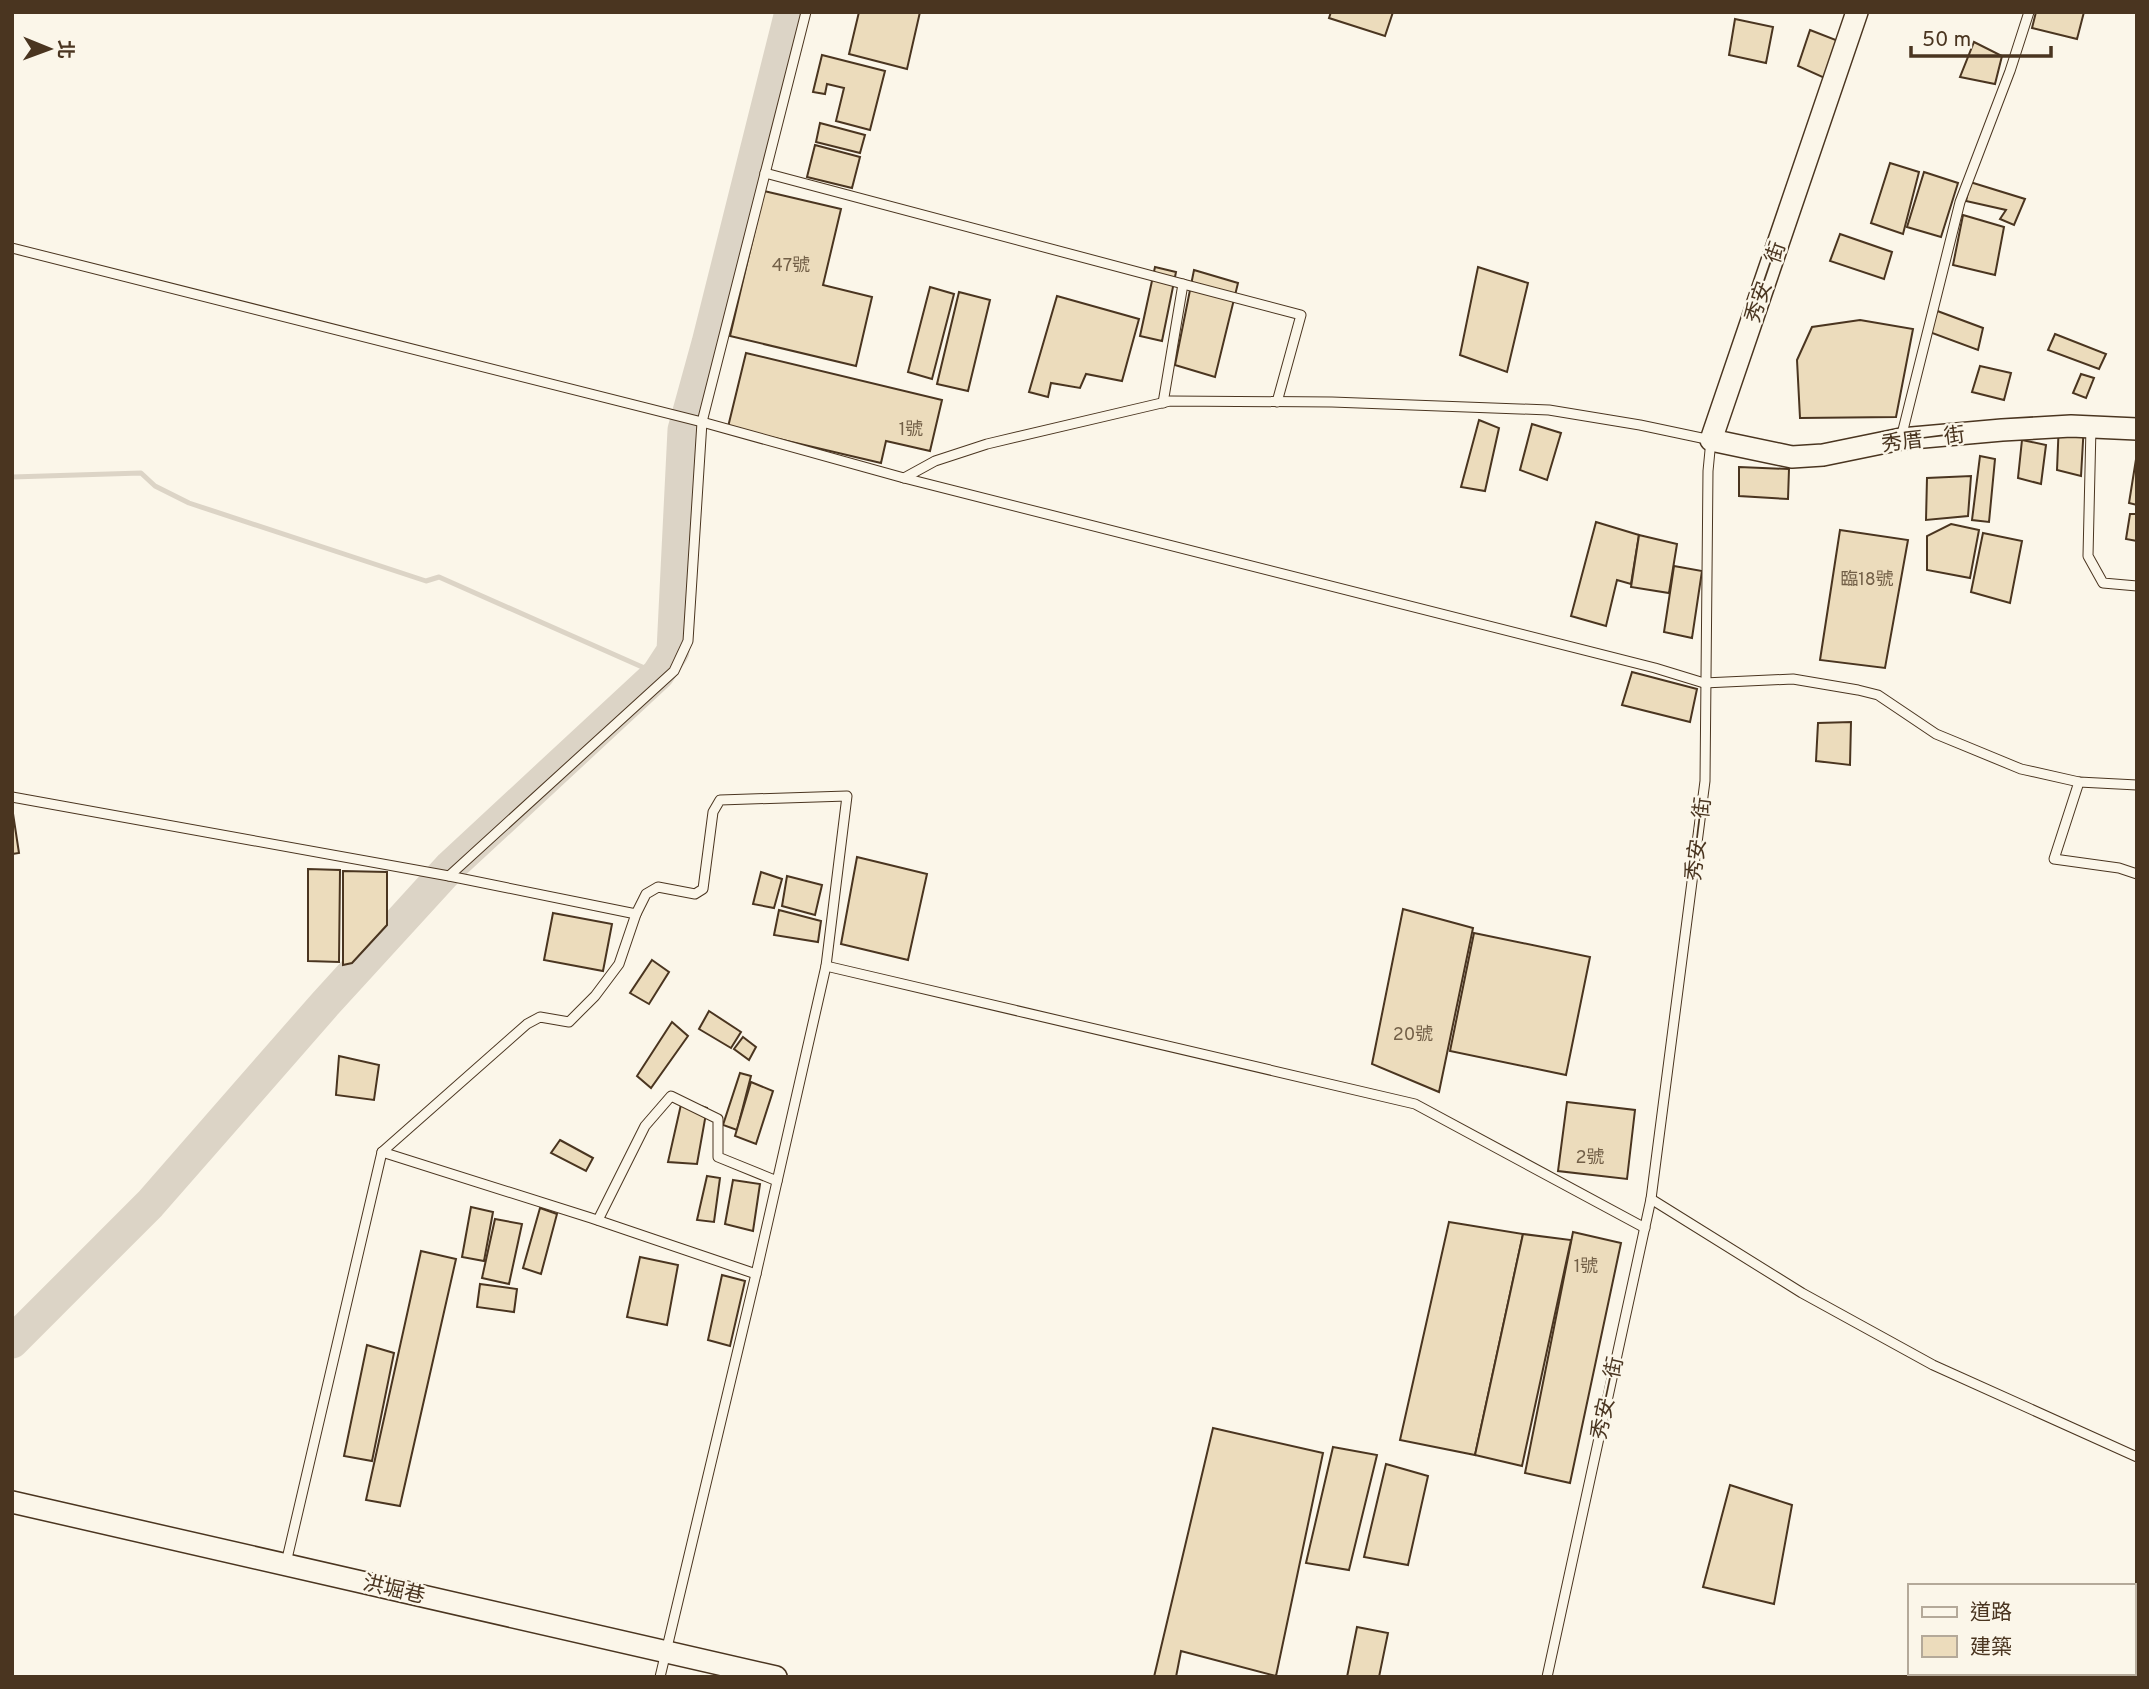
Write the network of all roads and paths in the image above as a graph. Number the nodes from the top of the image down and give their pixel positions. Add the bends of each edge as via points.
1 (806, 12) edge
2 (1857, 12) edge
3 (2029, 12) edge
4 (765, 173) junction
5 (12, 248) edge
6 (1183, 284) junction
7 (1277, 402) junction
8 (1163, 403) junction
9 (702, 422) junction
10 (2091, 427) junction
11 (2137, 429) edge
12 (1901, 439) junction
13 (1711, 440) junction
14 (904, 478) junction
15 (2137, 586) edge
16 (1704, 683) junction
17 (2079, 782) junction
18 (2137, 785) edge
19 (12, 797) edge
20 (2137, 874) edge
21 (449, 876) junction
22 (636, 914) junction
23 (826, 966) junction
24 (382, 1152) junction
25 (777, 1181) junction
26 (1651, 1199) junction
27 (598, 1220) junction
28 (1644, 1228) junction
29 (756, 1274) junction
30 (2137, 1457) edge
31 (12, 1502) edge
32 (286, 1563) junction
33 (666, 1652) junction
34 (660, 1677) edge
35 (776, 1677) edge
36 (1548, 1677) edge

1 - 4 lane
2 - 13 street, 秀安一街
3 - 12 lane via 1960,202
4 - 6 lane
4 - 9 lane
5 - 9 lane
6 - 7 lane via 1300,315
6 - 8 lane
7 - 8 lane
7 - 13 lane via 1549,410
8 - 14 lane via 987,444 935,461
9 - 14 lane
9 - 21 lane via 688,641 674,671
10 - 11 street, 秀厝一街
10 - 12 street, 秀厝一街
10 - 15 lane via 2088,556 2104,583
12 - 13 street, 秀厝一街 via 1792,457
13 - 16 lane, 秀安一街
14 - 16 lane
16 - 17 lane via 1793,679 1878,695 1936,734 2021,769
16 - 26 lane, 秀安一街 via 1705,780
17 - 18 lane
17 - 20 lane via 2054,859
19 - 21 lane
21 - 22 lane
22 - 23 lane via 646,894 658,887 695,894 703,889 713,812 720,800 847,796
22 - 24 lane via 619,964 569,1022 540,1017 527,1024
23 - 25 lane
23 - 28 lane via 1415,1104
24 - 27 lane
24 - 32 lane
25 - 27 lane via 718,1157 718,1119 671,1096 645,1126
25 - 29 lane
26 - 28 lane, 秀安一街
26 - 30 lane via 1802,1293 1933,1365
27 - 29 lane
28 - 36 lane, 秀安一街
29 - 33 lane
31 - 32 street, 洪堀巷
32 - 33 street, 洪堀巷
33 - 34 lane
33 - 35 street, 洪堀巷

